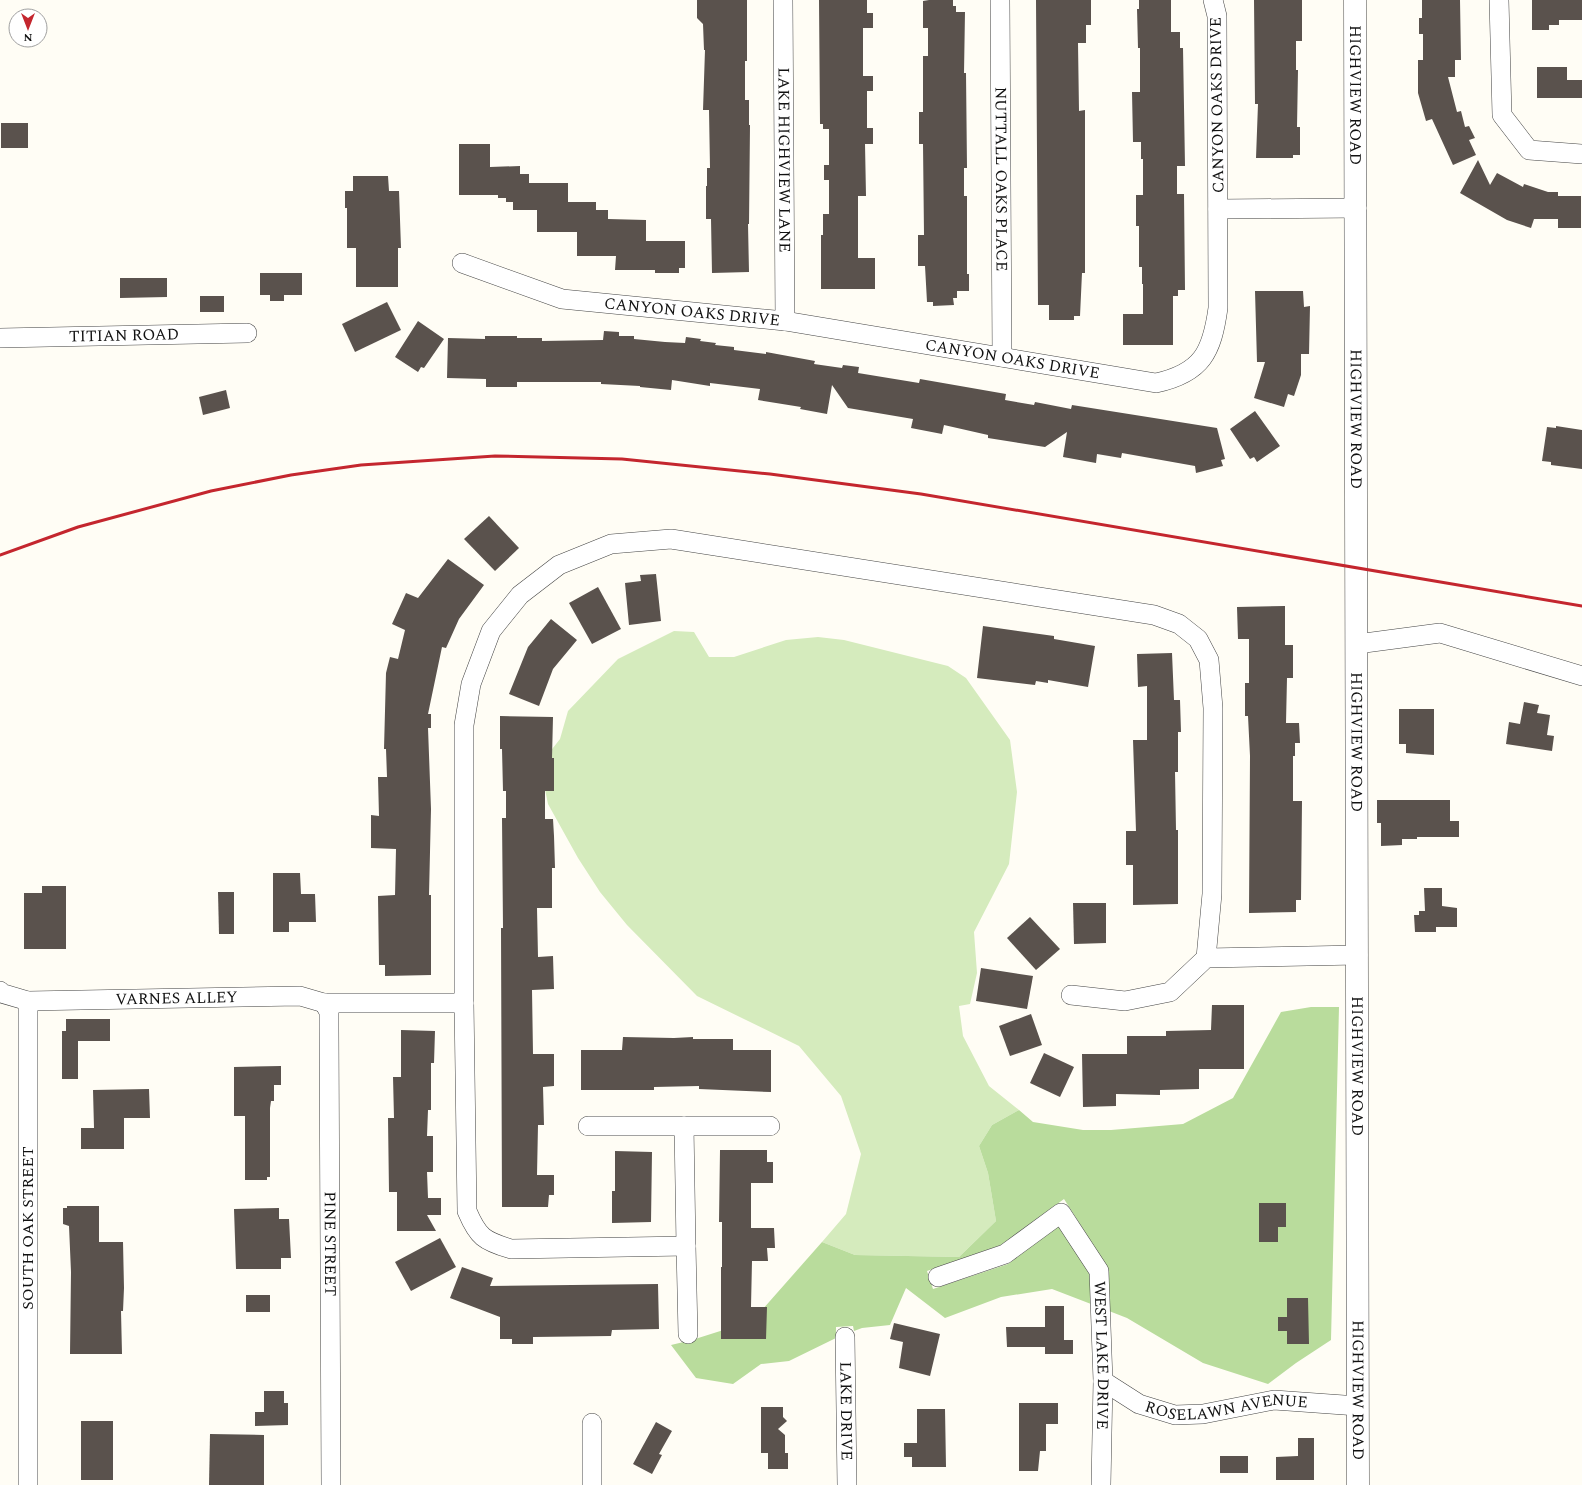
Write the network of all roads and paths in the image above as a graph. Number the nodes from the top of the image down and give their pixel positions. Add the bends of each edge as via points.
1 (782, 0) edge
2 (1000, 0) edge
3 (1212, 0) edge
4 (1355, 0) edge
5 (1499, 0) edge
6 (1582, 154) edge
7 (1357, 208) junction
8 (1218, 209) junction
9 (462, 263) dead end
10 (785, 321) junction
11 (247, 333) dead end
12 (0, 338) edge
13 (1002, 358) junction
14 (1357, 644) junction
15 (1582, 676) edge
16 (1358, 955) junction
17 (1206, 958) junction
18 (0, 991) edge
19 (1071, 995) dead end
20 (28, 1001) junction
21 (324, 1003) junction
22 (464, 1003) junction
23 (588, 1126) dead end
24 (684, 1126) junction
25 (770, 1126) dead end
26 (686, 1246) junction
27 (938, 1277) dead end
28 (688, 1334) dead end
29 (845, 1336) dead end
30 (1103, 1381) junction
31 (1358, 1406) junction
32 (592, 1423) dead end
33 (28, 1485) edge
34 (331, 1485) edge
35 (592, 1485) edge
36 (847, 1485) edge
37 (1101, 1485) edge
38 (1358, 1485) edge

1 - 10 street, LAKE HIGHVIEW LANE
2 - 13 street, NUTTALL OAKS PLACE
3 - 8 street, CANYON OAKS DRIVE via 1217,16
4 - 7 street, HIGHVIEW ROAD
5 - 6 street via 1502,115 1529,150
7 - 8 street
7 - 14 street, HIGHVIEW ROAD
8 - 13 street, CANYON OAKS DRIVE via 1218,308 1215,330 1201,361 1190,371 1156,383
9 - 10 street, CANYON OAKS DRIVE via 562,299
10 - 13 street, CANYON OAKS DRIVE
11 - 12 street, TITIAN ROAD
14 - 15 street via 1440,633
14 - 16 street, HIGHVIEW ROAD
16 - 17 street
16 - 31 street, HIGHVIEW ROAD
17 - 19 street via 1170,992 1125,1002
17 - 22 street via 1212,894 1213,708 1209,660 1198,639 1179,624 1154,616 671,539 611,544 559,565 520,595 491,631 471,684 464,725
18 - 20 street
20 - 21 street, VARNES ALLEY via 300,996
20 - 33 street, SOUTH OAK STREET
21 - 22 street, VARNES ALLEY
21 - 34 street, PINE STREET via 329,1012
22 - 26 street via 467,1211 476,1231 492,1244 511,1249
23 - 24 street
24 - 25 street
24 - 26 street
26 - 28 street
27 - 30 street, WEST LAKE DRIVE via 1005,1254 1061,1213 1099,1270
29 - 36 street, LAKE DRIVE
30 - 31 street, ROSELAWN AVENUE via 1139,1404 1175,1415 1203,1414 1274,1400
30 - 37 street, WEST LAKE DRIVE
31 - 38 street, HIGHVIEW ROAD
32 - 35 street

